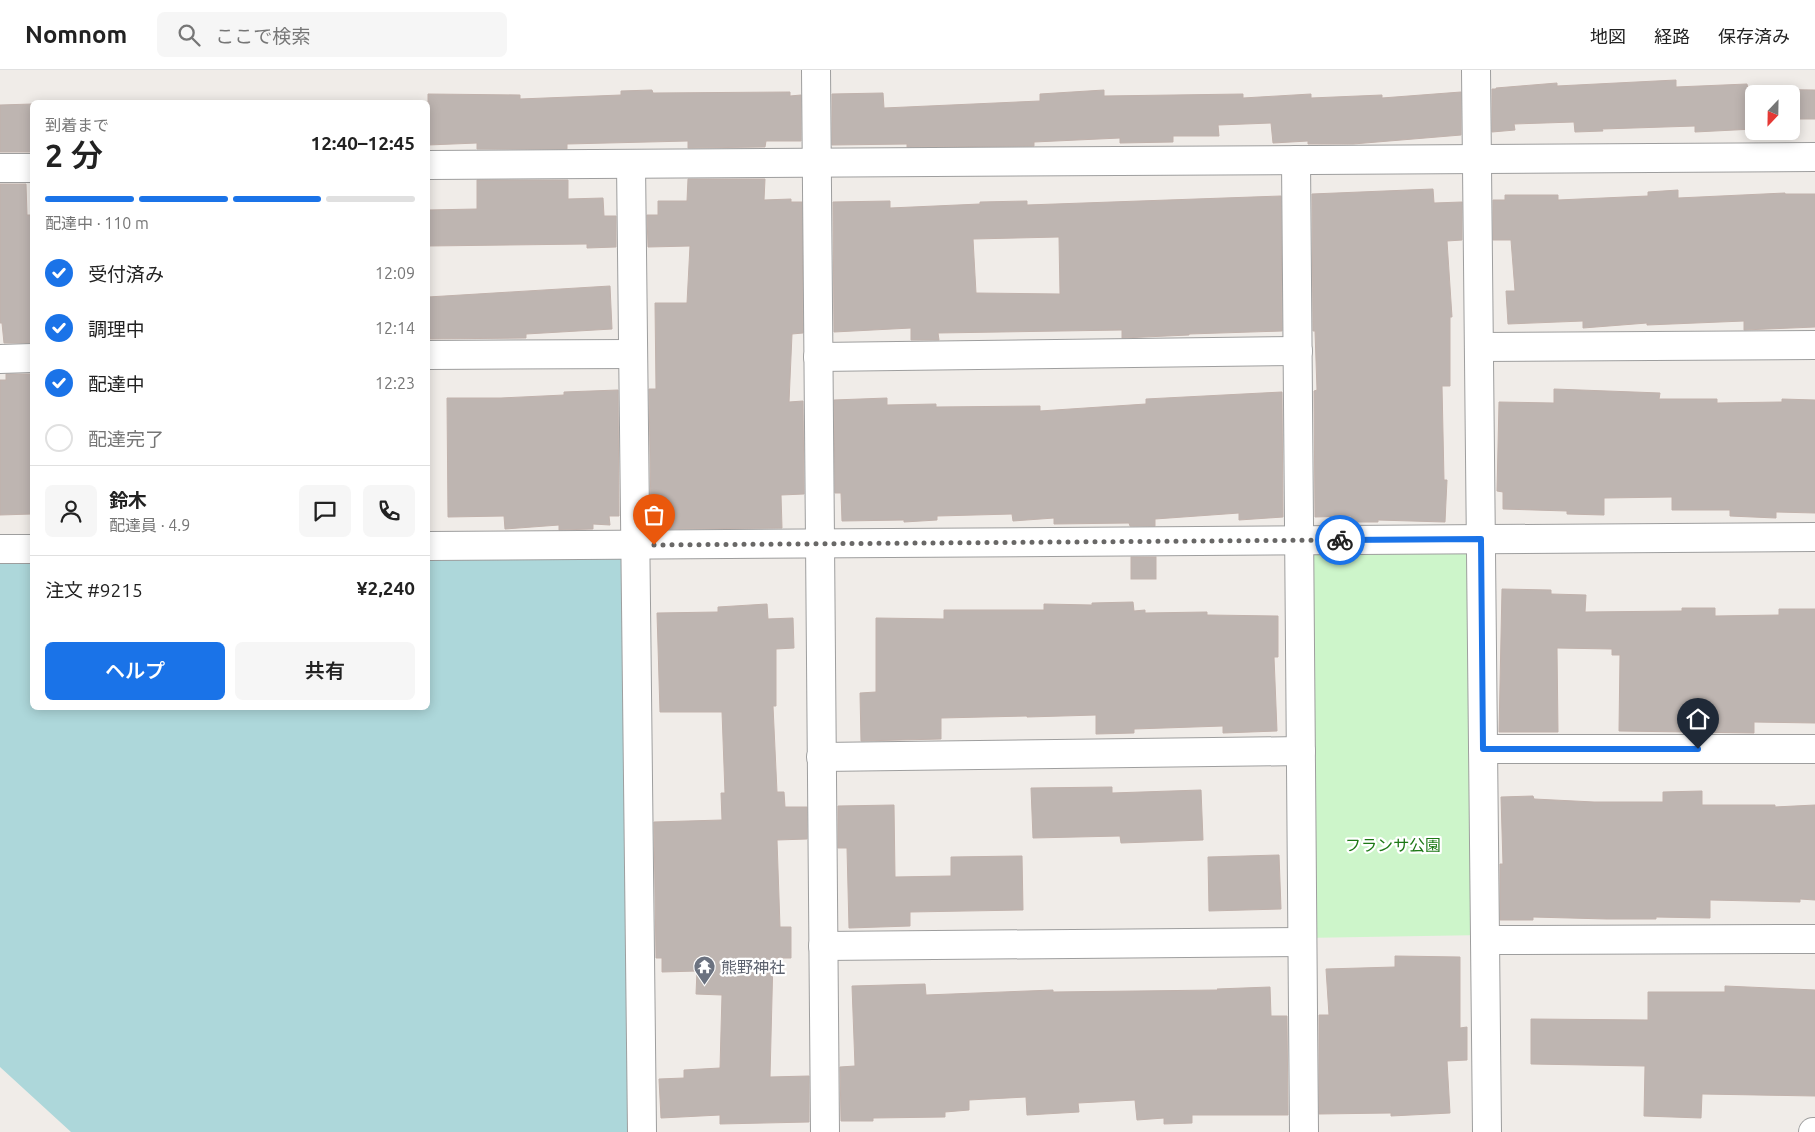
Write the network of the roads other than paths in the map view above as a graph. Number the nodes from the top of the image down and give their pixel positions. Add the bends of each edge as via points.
1 (816, 70) edge
2 (1476, 70) edge
3 (1815, 157) edge
4 (1477, 159) junction
5 (1296, 160) junction
6 (817, 163) junction
7 (631, 164) junction
8 (430, 165) edge
9 (0, 168) edge
10 (30, 168) edge
11 (1815, 345) edge
12 (1478, 346) junction
13 (1298, 350) junction
14 (632, 354) junction
15 (430, 356) edge
16 (818, 357) junction
17 (30, 358) edge
18 (0, 359) edge
19 (1815, 537) edge
20 (1481, 539) junction
21 (1299, 540) junction
22 (820, 544) junction
23 (635, 545) junction
24 (430, 546) edge
25 (0, 549) edge
26 (30, 549) edge
27 (1483, 749) junction
28 (1815, 749) edge
29 (1301, 751) junction
30 (822, 757) junction
31 (1815, 938) edge
32 (1485, 940) junction
33 (1302, 942) junction
34 (823, 946) junction
35 (642, 1132) edge
36 (825, 1132) edge
37 (1304, 1132) edge
38 (1487, 1132) edge

1 - 6 street
2 - 4 street
3 - 4 street
4 - 5 street
4 - 12 street
5 - 6 street
5 - 13 street
6 - 7 street
6 - 16 street
7 - 8 street
7 - 14 street
9 - 10 street
11 - 12 street
12 - 20 street
13 - 16 street
13 - 21 street
14 - 15 street
14 - 23 street
16 - 22 street
17 - 18 street
19 - 20 street
20 - 21 street
20 - 27 street
21 - 22 street
21 - 29 street
22 - 23 street
22 - 30 street
23 - 24 street
23 - 35 street
25 - 26 street
27 - 28 street
27 - 32 street
29 - 30 street
29 - 33 street
30 - 34 street
31 - 32 street
32 - 38 street
33 - 34 street
33 - 37 street
34 - 36 street

